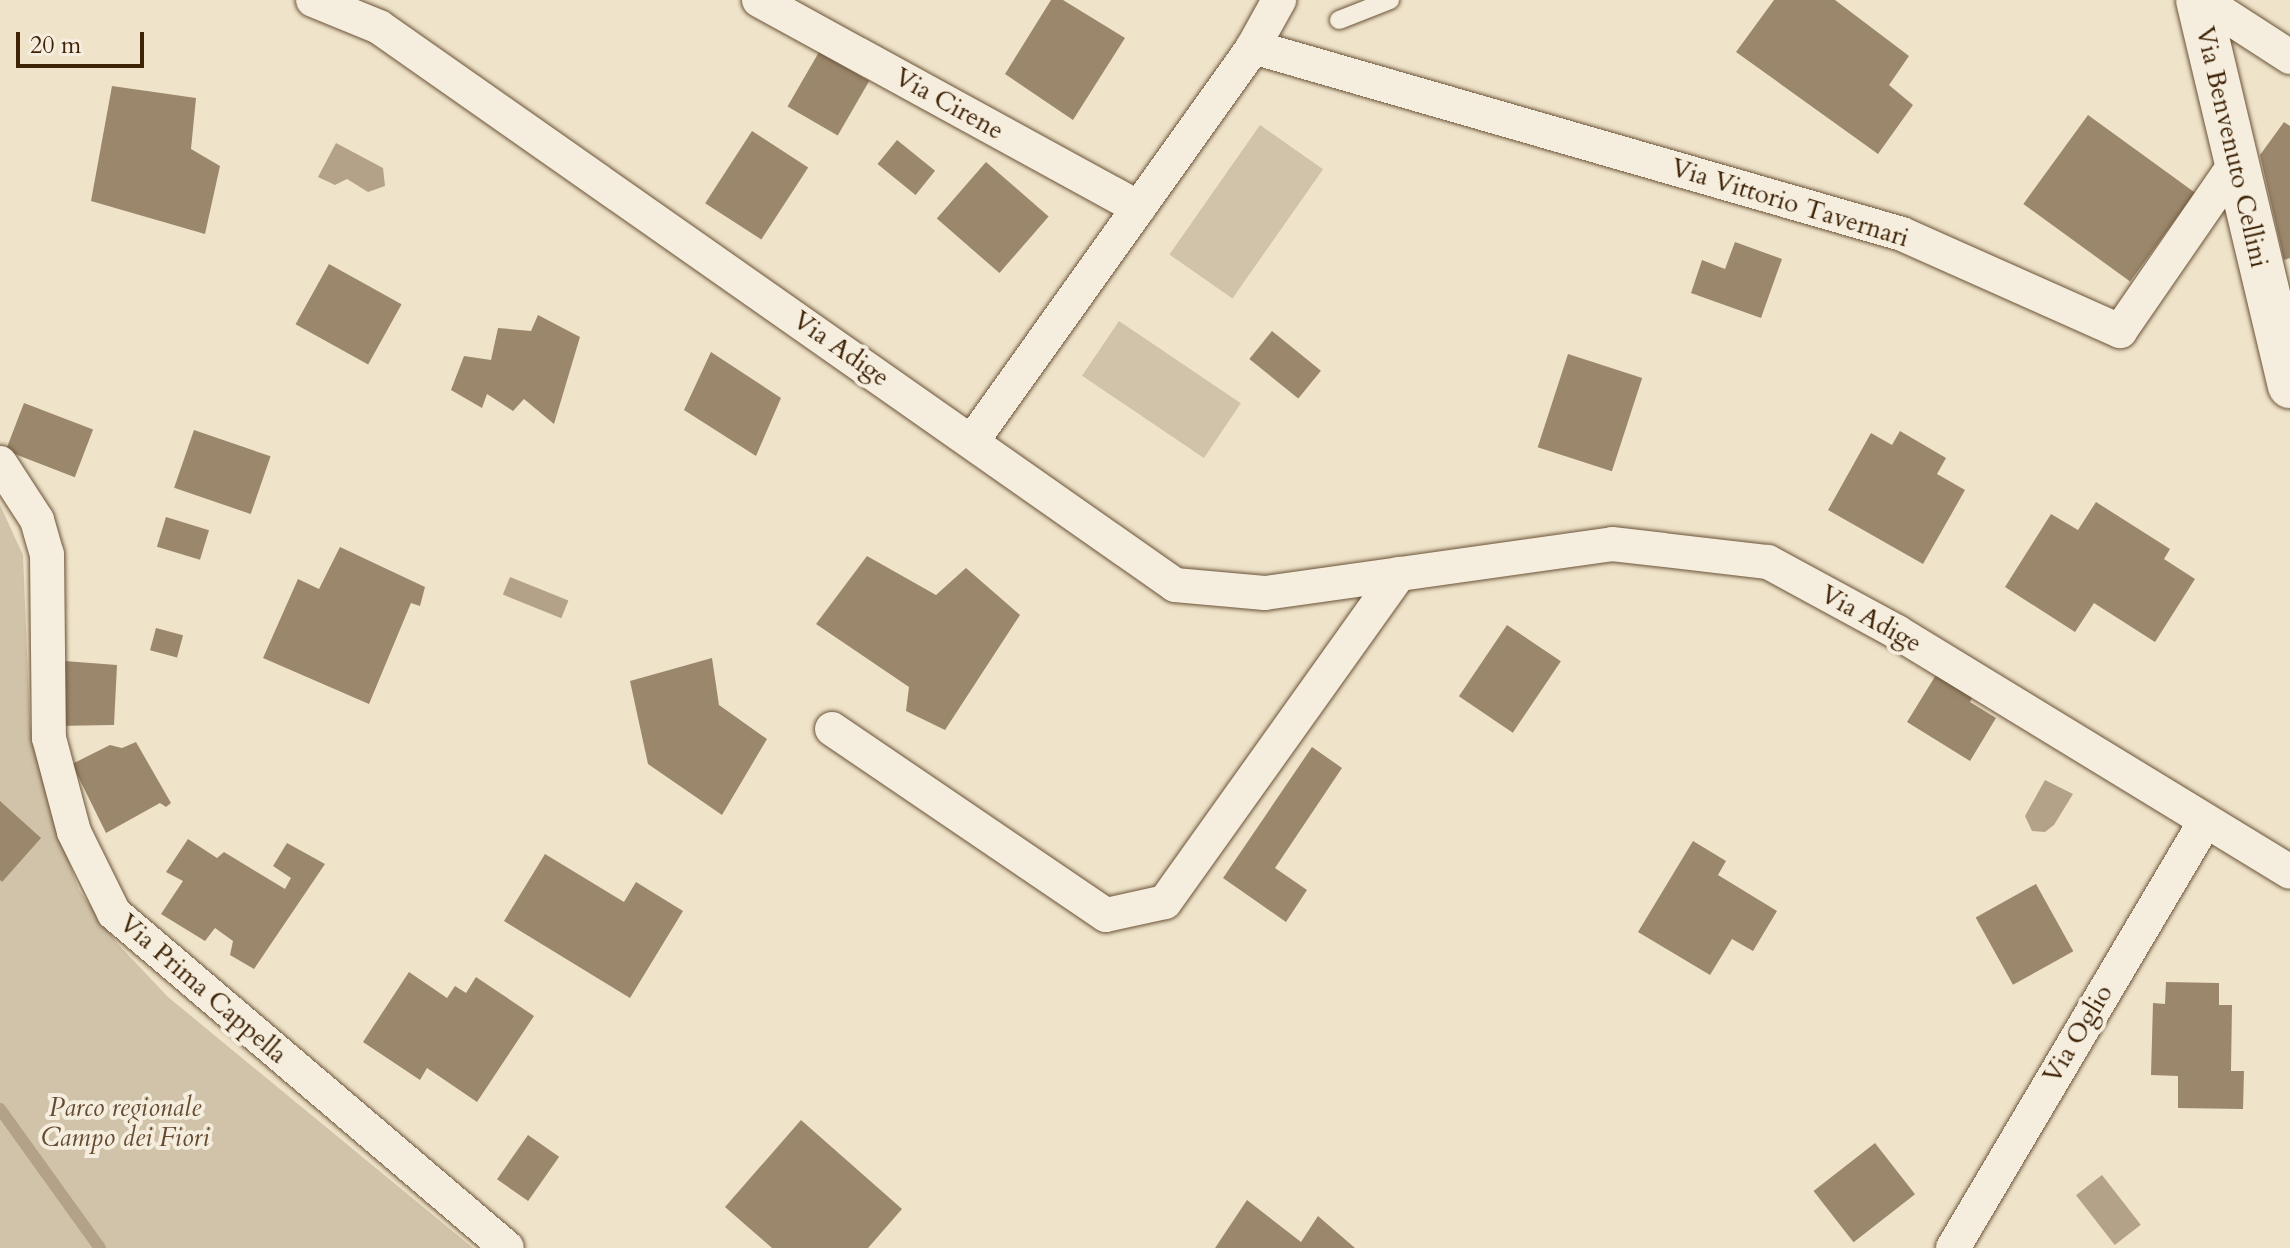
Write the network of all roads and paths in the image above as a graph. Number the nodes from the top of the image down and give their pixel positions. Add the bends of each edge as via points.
1 (313, 0) edge
2 (759, 0) edge
3 (1279, 0) edge
4 (1390, 0) edge
5 (2200, 0) edge
6 (1339, 20) dead end
7 (1253, 47) junction
8 (2290, 57) edge
9 (2236, 163) junction
10 (1139, 208) junction
11 (2290, 386) edge
12 (973, 440) junction
13 (0, 463) edge
14 (1399, 574) junction
15 (832, 729) dead end
16 (2206, 821) junction
17 (2290, 872) edge
18 (507, 1248) edge
19 (1953, 1248) edge

1 - 12 street, Via Adige via 379,27
2 - 10 street, Via Cirene
3 - 7 street
4 - 6 lane
5 - 8 street, Via Benvenuto Cellini
5 - 9 street, Via Benvenuto Cellini
7 - 9 street, Via Vittorio Tavernari via 1902,234 2120,331
7 - 10 street
9 - 11 street, Via Benvenuto Cellini
10 - 12 street
12 - 14 street, Via Adige via 1175,585 1265,593
13 - 18 street, Via Prima Cappella via 37,520 47,554 49,738 74,832 114,913
14 - 15 street via 1165,902 1106,915
14 - 16 street, Via Adige via 1612,544 1768,562 1897,632
16 - 17 street, Via Adige
16 - 19 street, Via Oglio

